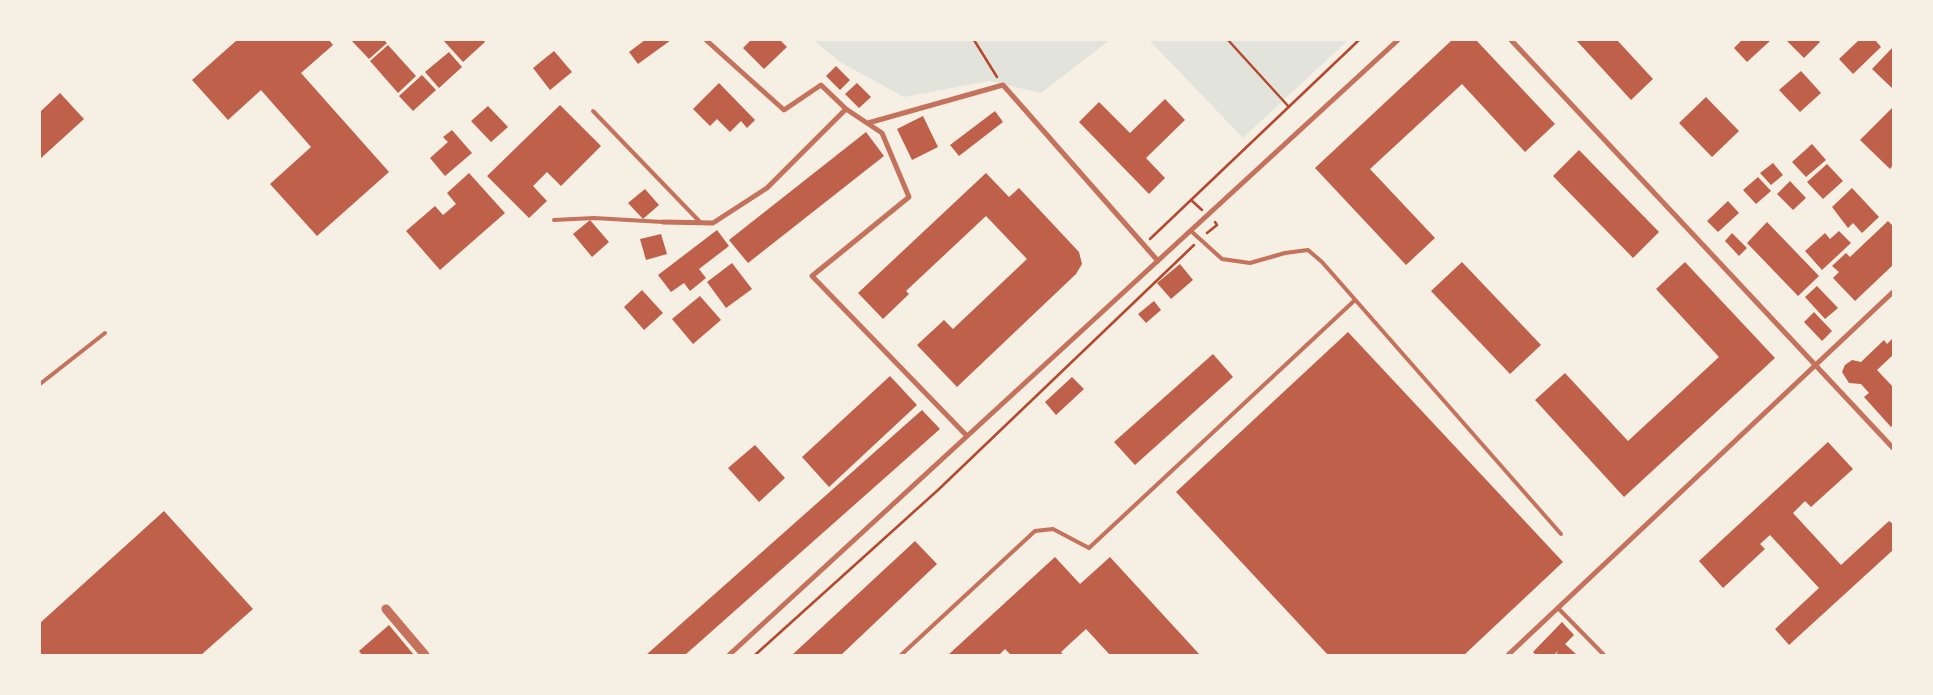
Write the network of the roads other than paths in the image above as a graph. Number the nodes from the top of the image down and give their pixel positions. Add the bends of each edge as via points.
1 (706, 40) edge
2 (1398, 40) edge
3 (1511, 40) edge
4 (846, 109) junction
5 (593, 111) dead end
6 (868, 123) junction
7 (554, 220) dead end
8 (663, 222) joint
9 (701, 223) junction
10 (1190, 231) junction
11 (1158, 261) junction
12 (1893, 292) edge
13 (1355, 300) junction
14 (105, 333) dead end
15 (1815, 365) junction
16 (40, 384) edge
17 (967, 436) junction
18 (1893, 448) edge
19 (1561, 534) dead end
20 (1558, 608) junction
21 (386, 609) dead end
22 (425, 655) edge
23 (729, 655) edge
24 (901, 655) edge
25 (1508, 655) edge
26 (1604, 655) edge

1 - 4 street via 784,110 821,85
2 - 10 street
3 - 15 street
4 - 6 street
4 - 9 street via 767,188 714,223
5 - 9 lane
6 - 11 street via 1003,85
6 - 17 street via 882,133 909,197 812,276
7 - 8 lane via 594,218
8 - 9 street
10 - 11 street
10 - 13 lane via 1222,258 1250,263 1308,250
11 - 17 street
12 - 15 street
13 - 19 lane
13 - 24 lane via 1089,548 1053,529 1035,531
14 - 16 lane
15 - 18 street
15 - 20 street
17 - 23 street
20 - 25 street
20 - 26 lane
21 - 22 street

